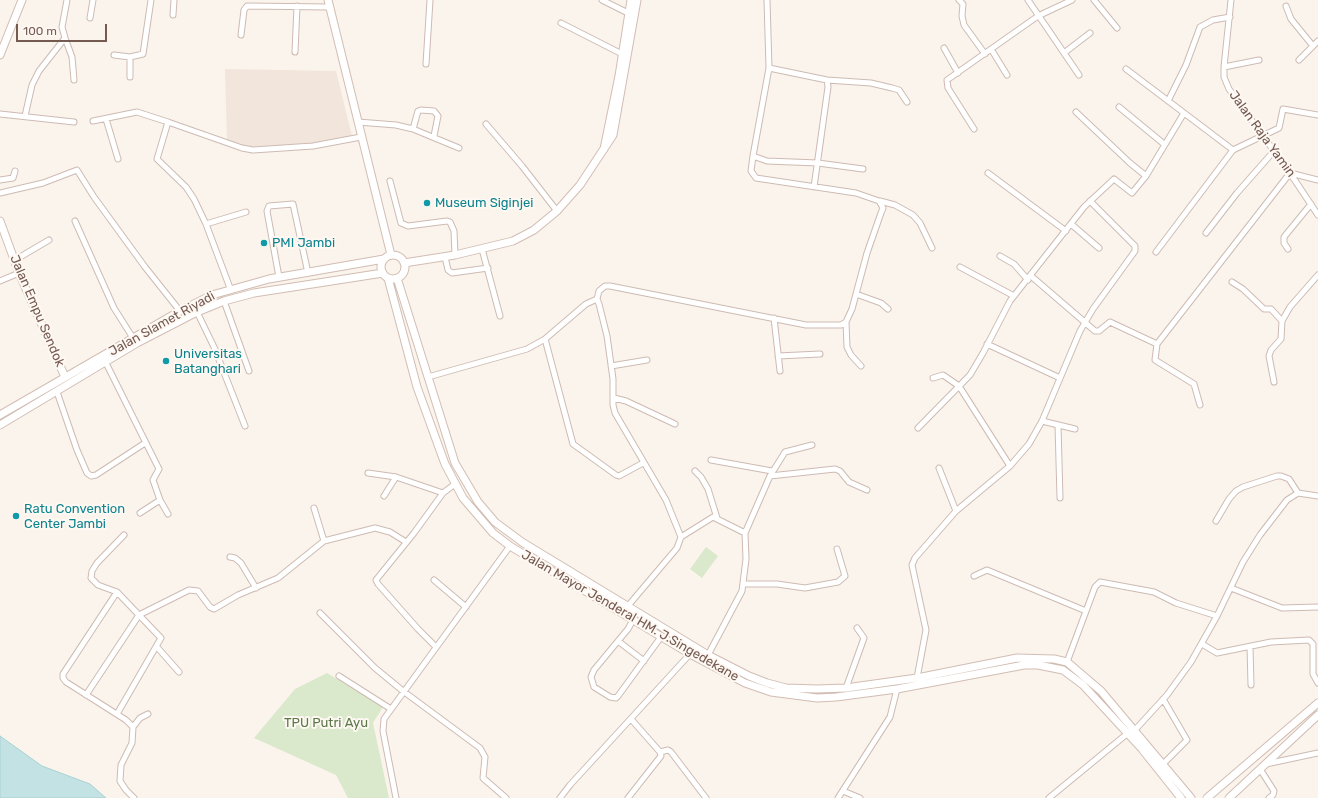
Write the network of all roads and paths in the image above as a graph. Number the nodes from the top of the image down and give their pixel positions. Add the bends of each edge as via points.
1 (22, 0) edge
2 (67, 0) edge
3 (93, 0) edge
4 (151, 0) edge
5 (174, 0) edge
6 (430, 0) edge
7 (602, 0) edge
8 (631, 0) edge
9 (637, 0) edge
10 (767, 0) edge
11 (959, 0) edge
12 (1028, 0) edge
13 (1072, 0) edge
14 (1094, 0) edge
15 (1231, 0) edge
16 (328, 4) edge
17 (297, 6) junction
18 (1286, 6) dead end
19 (173, 14) dead end
20 (632, 15) junction
21 (1038, 16) junction
22 (1230, 17) junction
23 (90, 18) dead end
24 (561, 23) dead end
25 (1117, 28) dead end
26 (1090, 33) dead end
27 (241, 35) dead end
28 (65, 38) junction
29 (1318, 41) edge
30 (1313, 46) junction
31 (944, 48) dead end
32 (991, 49) junction
33 (295, 52) dead end
34 (1064, 53) junction
35 (985, 54) junction
36 (0, 55) edge
37 (114, 55) dead end
38 (625, 56) junction
39 (130, 58) junction
40 (1260, 60) dead end
41 (1299, 60) dead end
42 (426, 64) dead end
43 (1224, 67) junction
44 (769, 68) junction
45 (1126, 69) dead end
46 (958, 73) junction
47 (1007, 75) dead end
48 (1079, 75) dead end
49 (130, 77) dead end
50 (74, 80) dead end
51 (827, 80) junction
52 (1168, 101) junction
53 (907, 102) dead end
54 (1119, 107) dead end
55 (1076, 112) dead end
56 (1184, 113) junction
57 (0, 114) edge
58 (1318, 115) edge
59 (25, 116) junction
60 (106, 119) junction
61 (93, 121) dead end
62 (74, 122) dead end
63 (168, 122) junction
64 (358, 122) junction
65 (486, 124) dead end
66 (413, 129) junction
67 (974, 130) dead end
68 (1262, 135) junction
69 (434, 136) junction
70 (362, 137) junction
71 (1164, 144) junction
72 (459, 148) dead end
73 (1233, 150) junction
74 (1274, 151) junction
75 (753, 156) junction
76 (118, 159) dead end
77 (818, 163) junction
78 (863, 169) dead end
79 (15, 171) dead end
80 (988, 173) dead end
81 (1290, 173) junction
82 (1146, 176) junction
83 (0, 180) edge
84 (1318, 180) edge
85 (390, 181) dead end
86 (814, 187) junction
87 (0, 193) edge
88 (879, 201) junction
89 (1090, 201) junction
90 (1311, 204) junction
91 (557, 211) junction
92 (246, 212) dead end
93 (1318, 215) edge
94 (0, 221) edge
95 (75, 221) dead end
96 (206, 224) junction
97 (1071, 224) junction
98 (1066, 231) junction
99 (1206, 233) dead end
100 (49, 240) dead end
101 (932, 248) dead end
102 (1099, 248) dead end
103 (482, 249) junction
104 (1288, 249) dead end
105 (1156, 252) dead end
106 (391, 255) junction
107 (454, 255) junction
108 (1000, 256) dead end
109 (445, 257) junction
110 (384, 259) junction
111 (15, 260) junction
112 (404, 263) junction
113 (960, 267) dead end
114 (488, 268) junction
115 (19, 273) junction
116 (308, 273) junction
117 (1318, 274) edge
118 (385, 275) junction
119 (279, 277) junction
120 (397, 278) junction
121 (1030, 278) junction
122 (0, 281) edge
123 (1232, 282) dead end
124 (254, 283) junction
125 (230, 288) junction
126 (254, 293) junction
127 (856, 294) junction
128 (1014, 296) junction
129 (597, 299) junction
130 (224, 301) junction
131 (888, 309) dead end
132 (180, 310) junction
133 (197, 312) junction
134 (500, 316) dead end
135 (774, 318) junction
136 (1282, 321) junction
137 (846, 322) junction
138 (1085, 323) junction
139 (133, 338) junction
140 (546, 338) junction
141 (988, 344) junction
142 (1157, 344) junction
143 (820, 354) dead end
144 (778, 356) junction
145 (647, 360) dead end
146 (106, 363) junction
147 (612, 366) junction
148 (861, 366) dead end
149 (249, 371) dead end
150 (780, 371) dead end
151 (65, 377) junction
152 (428, 377) junction
153 (933, 378) dead end
154 (1060, 378) junction
155 (1274, 382) dead end
156 (958, 386) junction
157 (56, 392) junction
158 (614, 398) junction
159 (1200, 405) dead end
160 (0, 415) edge
161 (1042, 421) junction
162 (676, 424) dead end
163 (0, 425) edge
164 (1058, 425) junction
165 (245, 426) dead end
166 (918, 428) dead end
167 (1075, 429) dead end
168 (145, 443) junction
169 (812, 445) dead end
170 (711, 460) dead end
171 (644, 464) junction
172 (1010, 466) junction
173 (939, 468) dead end
174 (695, 471) dead end
175 (368, 473) dead end
176 (771, 473) junction
177 (396, 477) junction
178 (454, 484) junction
179 (867, 490) dead end
180 (442, 493) junction
181 (1298, 493) junction
182 (384, 496) dead end
183 (1318, 496) edge
184 (1060, 498) dead end
185 (160, 500) junction
186 (314, 508) dead end
187 (956, 511) junction
188 (140, 512) dead end
189 (168, 514) dead end
190 (717, 518) junction
191 (1216, 521) dead end
192 (745, 533) junction
193 (124, 535) dead end
194 (681, 537) junction
195 (324, 541) junction
196 (406, 542) junction
197 (510, 546) junction
198 (837, 549) dead end
199 (230, 557) dead end
200 (574, 575) junction
201 (974, 576) dead end
202 (434, 580) dead end
203 (570, 583) junction
204 (588, 583) junction
205 (743, 584) junction
206 (256, 588) junction
207 (1231, 588) junction
208 (583, 591) junction
209 (117, 592) junction
210 (627, 607) junction
211 (1318, 607) edge
212 (466, 608) junction
213 (1086, 612) junction
214 (320, 613) dead end
215 (139, 615) junction
216 (1217, 616) junction
217 (633, 620) junction
218 (857, 628) dead end
219 (661, 637) junction
220 (618, 641) junction
221 (1202, 644) junction
222 (156, 647) junction
223 (436, 647) junction
224 (1250, 647) junction
225 (690, 654) junction
226 (708, 655) junction
227 (644, 662) junction
228 (1067, 662) junction
229 (179, 672) dead end
230 (339, 676) dead end
231 (917, 678) junction
232 (1318, 683) edge
233 (1251, 685) dead end
234 (846, 688) junction
235 (897, 689) junction
236 (403, 692) junction
237 (86, 695) junction
238 (1163, 699) junction
239 (1318, 704) edge
240 (391, 709) junction
241 (117, 714) junction
242 (148, 714) dead end
243 (1318, 715) edge
244 (631, 719) junction
245 (133, 727) junction
246 (1131, 732) junction
247 (660, 752) junction
248 (1318, 753) edge
249 (1162, 764) junction
250 (1266, 764) junction
251 (1260, 769) junction
252 (843, 791) junction
253 (134, 798) edge
254 (396, 798) edge
255 (506, 798) edge
256 (560, 798) edge
257 (628, 798) edge
258 (706, 798) edge
259 (838, 798) edge
260 (860, 798) edge
261 (1049, 798) edge
262 (1181, 798) edge
263 (1191, 798) edge
264 (1207, 798) edge
265 (1229, 798) edge
266 (1269, 798) edge

1 - 36 main road
2 - 28 street via 62,27
3 - 23 street
4 - 39 street via 143,54
5 - 19 street
6 - 42 street
7 - 20 street
8 - 20 main road
9 - 20 main road
10 - 44 street
11 - 35 street via 963,4 964,25
12 - 21 street
13 - 21 street
14 - 25 street
15 - 22 street, Jalan Raja Yamin
16 - 17 street
16 - 64 main road
17 - 27 street via 247,6 244,10
17 - 33 street
18 - 30 street via 1291,18
20 - 38 main road
21 - 32 street
21 - 34 street
22 - 43 street, Jalan Raja Yamin
22 - 52 street via 1213,20 1200,27 1186,65
24 - 38 street
26 - 34 street
28 - 50 street via 72,57
28 - 59 street via 32,85
29 - 30 street
30 - 41 street
31 - 46 street
32 - 35 street
32 - 47 street
34 - 48 street
35 - 46 street
37 - 39 street
38 - 91 main road via 613,135 580,185
39 - 49 street
40 - 43 street
43 - 68 street, Jalan Raja Yamin via 1224,77 1229,89
44 - 51 street
44 - 75 street
45 - 52 street
46 - 67 street via 947,80 946,84
51 - 53 street via 871,83 892,88 899,90
51 - 77 street
52 - 56 street
54 - 71 street
55 - 82 street
56 - 71 street
56 - 73 street
57 - 59 street
58 - 68 street via 1283,109 1280,127
59 - 62 street
60 - 61 street
60 - 63 street via 139,112
60 - 76 street
63 - 70 street via 253,150 313,146
63 - 96 street via 157,158 186,187
64 - 66 street
64 - 70 main road
65 - 91 street
66 - 69 street
66 - 69 street via 418,111 434,111 438,116
68 - 73 street
68 - 74 street, Jalan Raja Yamin
69 - 72 street
70 - 106 main road
71 - 82 street
73 - 105 street
74 - 81 street, Jalan Raja Yamin
74 - 99 street
75 - 77 street via 767,161
75 - 86 street via 750,171 756,178
77 - 78 street
77 - 86 street
79 - 83 street via 13,178
80 - 98 street
81 - 84 street
81 - 90 street, Jalan Raja Yamin
81 - 142 street
82 - 89 street via 1132,193 1114,179
85 - 107 street via 401,223 408,226 449,221 453,228
86 - 88 street via 856,193
87 - 132 street via 43,183 77,170 145,267
88 - 101 street via 895,205 913,215 920,223
88 - 127 street via 882,211
89 - 97 street
89 - 138 street via 1136,250
90 - 93 street, Jalan Raja Yamin
90 - 104 street via 1284,237
91 - 103 main road via 527,234 513,241
92 - 96 street
94 - 111 main road, Jalan Empu Sendok
95 - 139 street via 114,308
96 - 125 street
97 - 98 street
97 - 102 street
98 - 121 street
100 - 111 street
103 - 107 main road
103 - 114 street
106 - 110 main road
106 - 112 main road via 400,257
107 - 109 main road
108 - 121 street
109 - 112 main road
109 - 114 street via 448,270 452,273
110 - 116 main road, Jalan Slamet Riyadi
110 - 118 main road via 381,266
111 - 115 main road, Jalan Empu Sendok
112 - 120 main road via 404,272
113 - 128 street
114 - 134 street
115 - 122 street
115 - 151 main road, Jalan Empu Sendok
116 - 119 main road, Jalan Slamet Riyadi
116 - 119 street via 295,208 291,203 270,206 267,211
117 - 136 street via 1290,307
118 - 120 main road
118 - 126 main road, Jalan Slamet Riyadi
118 - 178 main road, Jalan Mayor Jenderal HM. J.Singedekane via 420,394
119 - 124 main road, Jalan Slamet Riyadi
120 - 152 main road, Jalan Mayor Jenderal HM. J.Singedekane
121 - 128 street
121 - 138 street
123 - 136 street via 1264,308 1271,309
124 - 125 main road, Jalan Slamet Riyadi
124 - 126 main road
125 - 132 main road, Jalan Slamet Riyadi
126 - 130 main road, Jalan Slamet Riyadi
127 - 131 street via 882,303
127 - 137 street
128 - 141 street
129 - 135 street via 603,287 610,286
129 - 140 street via 586,304
129 - 147 street
130 - 133 main road, Jalan Slamet Riyadi
130 - 149 street
132 - 139 main road, Jalan Slamet Riyadi
133 - 146 main road, Jalan Slamet Riyadi via 137,343
133 - 165 street via 214,347
135 - 137 street via 806,325 841,325
135 - 144 street
136 - 155 street via 1281,339 1269,356
137 - 148 street via 847,347
138 - 142 street via 1097,331 1111,322
138 - 154 street
139 - 151 main road, Jalan Slamet Riyadi
140 - 152 street via 522,352
140 - 171 street via 573,444 619,476
141 - 154 street
141 - 156 street via 970,375
142 - 159 street via 1155,360 1194,384
143 - 144 street
144 - 150 street
145 - 147 street
146 - 157 main road, Jalan Slamet Riyadi
146 - 168 street
147 - 158 street
151 - 160 main road, Jalan Slamet Riyadi
152 - 200 main road, Jalan Mayor Jenderal HM. J.Singedekane via 455,463 478,502 507,532
153 - 156 street via 943,374
154 - 161 street
156 - 166 street
156 - 172 street
157 - 163 main road, Jalan Slamet Riyadi
157 - 168 street via 76,450 91,476
158 - 162 street
158 - 171 street via 617,419
161 - 164 street
161 - 172 street
164 - 167 street
164 - 184 street
168 - 185 street via 159,470 152,480
169 - 176 street via 785,452
170 - 176 street
171 - 194 street via 666,500
172 - 187 street
173 - 187 street
174 - 190 street via 702,477 708,489
175 - 177 street
176 - 179 street via 835,469 849,482
176 - 192 street
177 - 180 street
177 - 182 street
178 - 180 street
178 - 197 main road, Jalan Mayor Jenderal HM. J.Singedekane via 478,518
180 - 196 street
181 - 183 street
181 - 191 street via 1289,479 1277,476 1270,478 1236,491
181 - 207 street via 1287,500 1260,535
185 - 188 street
185 - 189 street
186 - 195 street
187 - 231 street via 918,553 912,565 926,630
190 - 192 street
190 - 194 street via 710,518
192 - 205 street via 746,559
193 - 209 street via 92,571 92,578 98,586
194 - 210 street via 677,548
195 - 196 street via 375,528 390,532
195 - 206 street via 278,578
196 - 223 street via 376,582
197 - 203 main road, Jalan Mayor Jenderal HM. J.Singedekane
197 - 212 street
198 - 205 street via 845,576 838,582 805,588 777,584
199 - 206 street via 241,563
200 - 203 main road
200 - 204 main road, Jalan Mayor Jenderal HM. J.Singedekane
201 - 213 street via 987,570
202 - 212 street
203 - 208 main road, Jalan Mayor Jenderal HM. J.Singedekane
204 - 208 main road
204 - 210 main road, Jalan Mayor Jenderal HM. J.Singedekane
205 - 226 street via 739,599
206 - 215 street via 214,609 210,608 198,591 192,589
207 - 211 street via 1282,608
207 - 216 street
208 - 217 main road, Jalan Mayor Jenderal HM. J.Singedekane
209 - 215 street
209 - 237 street via 63,674 66,682
210 - 226 main road, Jalan Mayor Jenderal HM. J.Singedekane
212 - 223 street
213 - 216 street via 1095,587 1100,582 1154,592 1176,603
213 - 228 street
214 - 236 street
215 - 222 street via 161,636 161,641
215 - 237 street
216 - 221 street
217 - 219 main road, Jalan Mayor Jenderal HM. J.Singedekane
217 - 220 street
218 - 234 street via 864,638
219 - 225 main road, Jalan Mayor Jenderal HM. J.Singedekane
219 - 227 street
220 - 227 street
220 - 227 street via 594,670 591,677 594,686 616,698
221 - 224 street via 1218,653
221 - 238 street
222 - 229 street
222 - 241 street
223 - 236 street
224 - 232 street via 1271,642 1309,640 1313,644 1313,674
224 - 233 street
225 - 235 main road, Jalan Mayor Jenderal HM. J.Singedekane via 757,688 785,694 817,698
225 - 244 street
226 - 234 main road, Jalan Mayor Jenderal HM. J.Singedekane via 749,676 786,688
228 - 231 main road, Jalan Mayor Jenderal HM. J.Singedekane via 1017,658
228 - 246 main road, Jalan Mayor Jenderal HM. J.Singedekane via 1101,691
230 - 240 street
231 - 234 main road, Jalan Mayor Jenderal HM. J.Singedekane
235 - 246 main road, Jalan Mayor Jenderal HM. J.Singedekane via 1010,667 1051,667 1072,675
235 - 252 street via 890,717
236 - 240 street
236 - 255 street via 480,748 485,757 483,778
237 - 241 street
238 - 246 street
238 - 249 street via 1187,740
239 - 264 main road
240 - 254 street via 382,724
241 - 245 street
242 - 245 street via 140,718
243 - 250 main road
244 - 247 street
244 - 256 street
245 - 253 street via 132,742 119,775 120,781
246 - 249 main road, Jalan Mayor Jenderal HM. J.Singedekane
246 - 261 street
246 - 262 main road, Jalan Mayor Jenderal HM. J.Singedekane
247 - 257 street via 659,760
247 - 258 street via 671,752
248 - 250 street
249 - 263 main road, Jalan Mayor Jenderal HM. J.Singedekane
250 - 251 main road
251 - 265 main road
251 - 266 street via 1274,791
252 - 259 street
252 - 260 street

